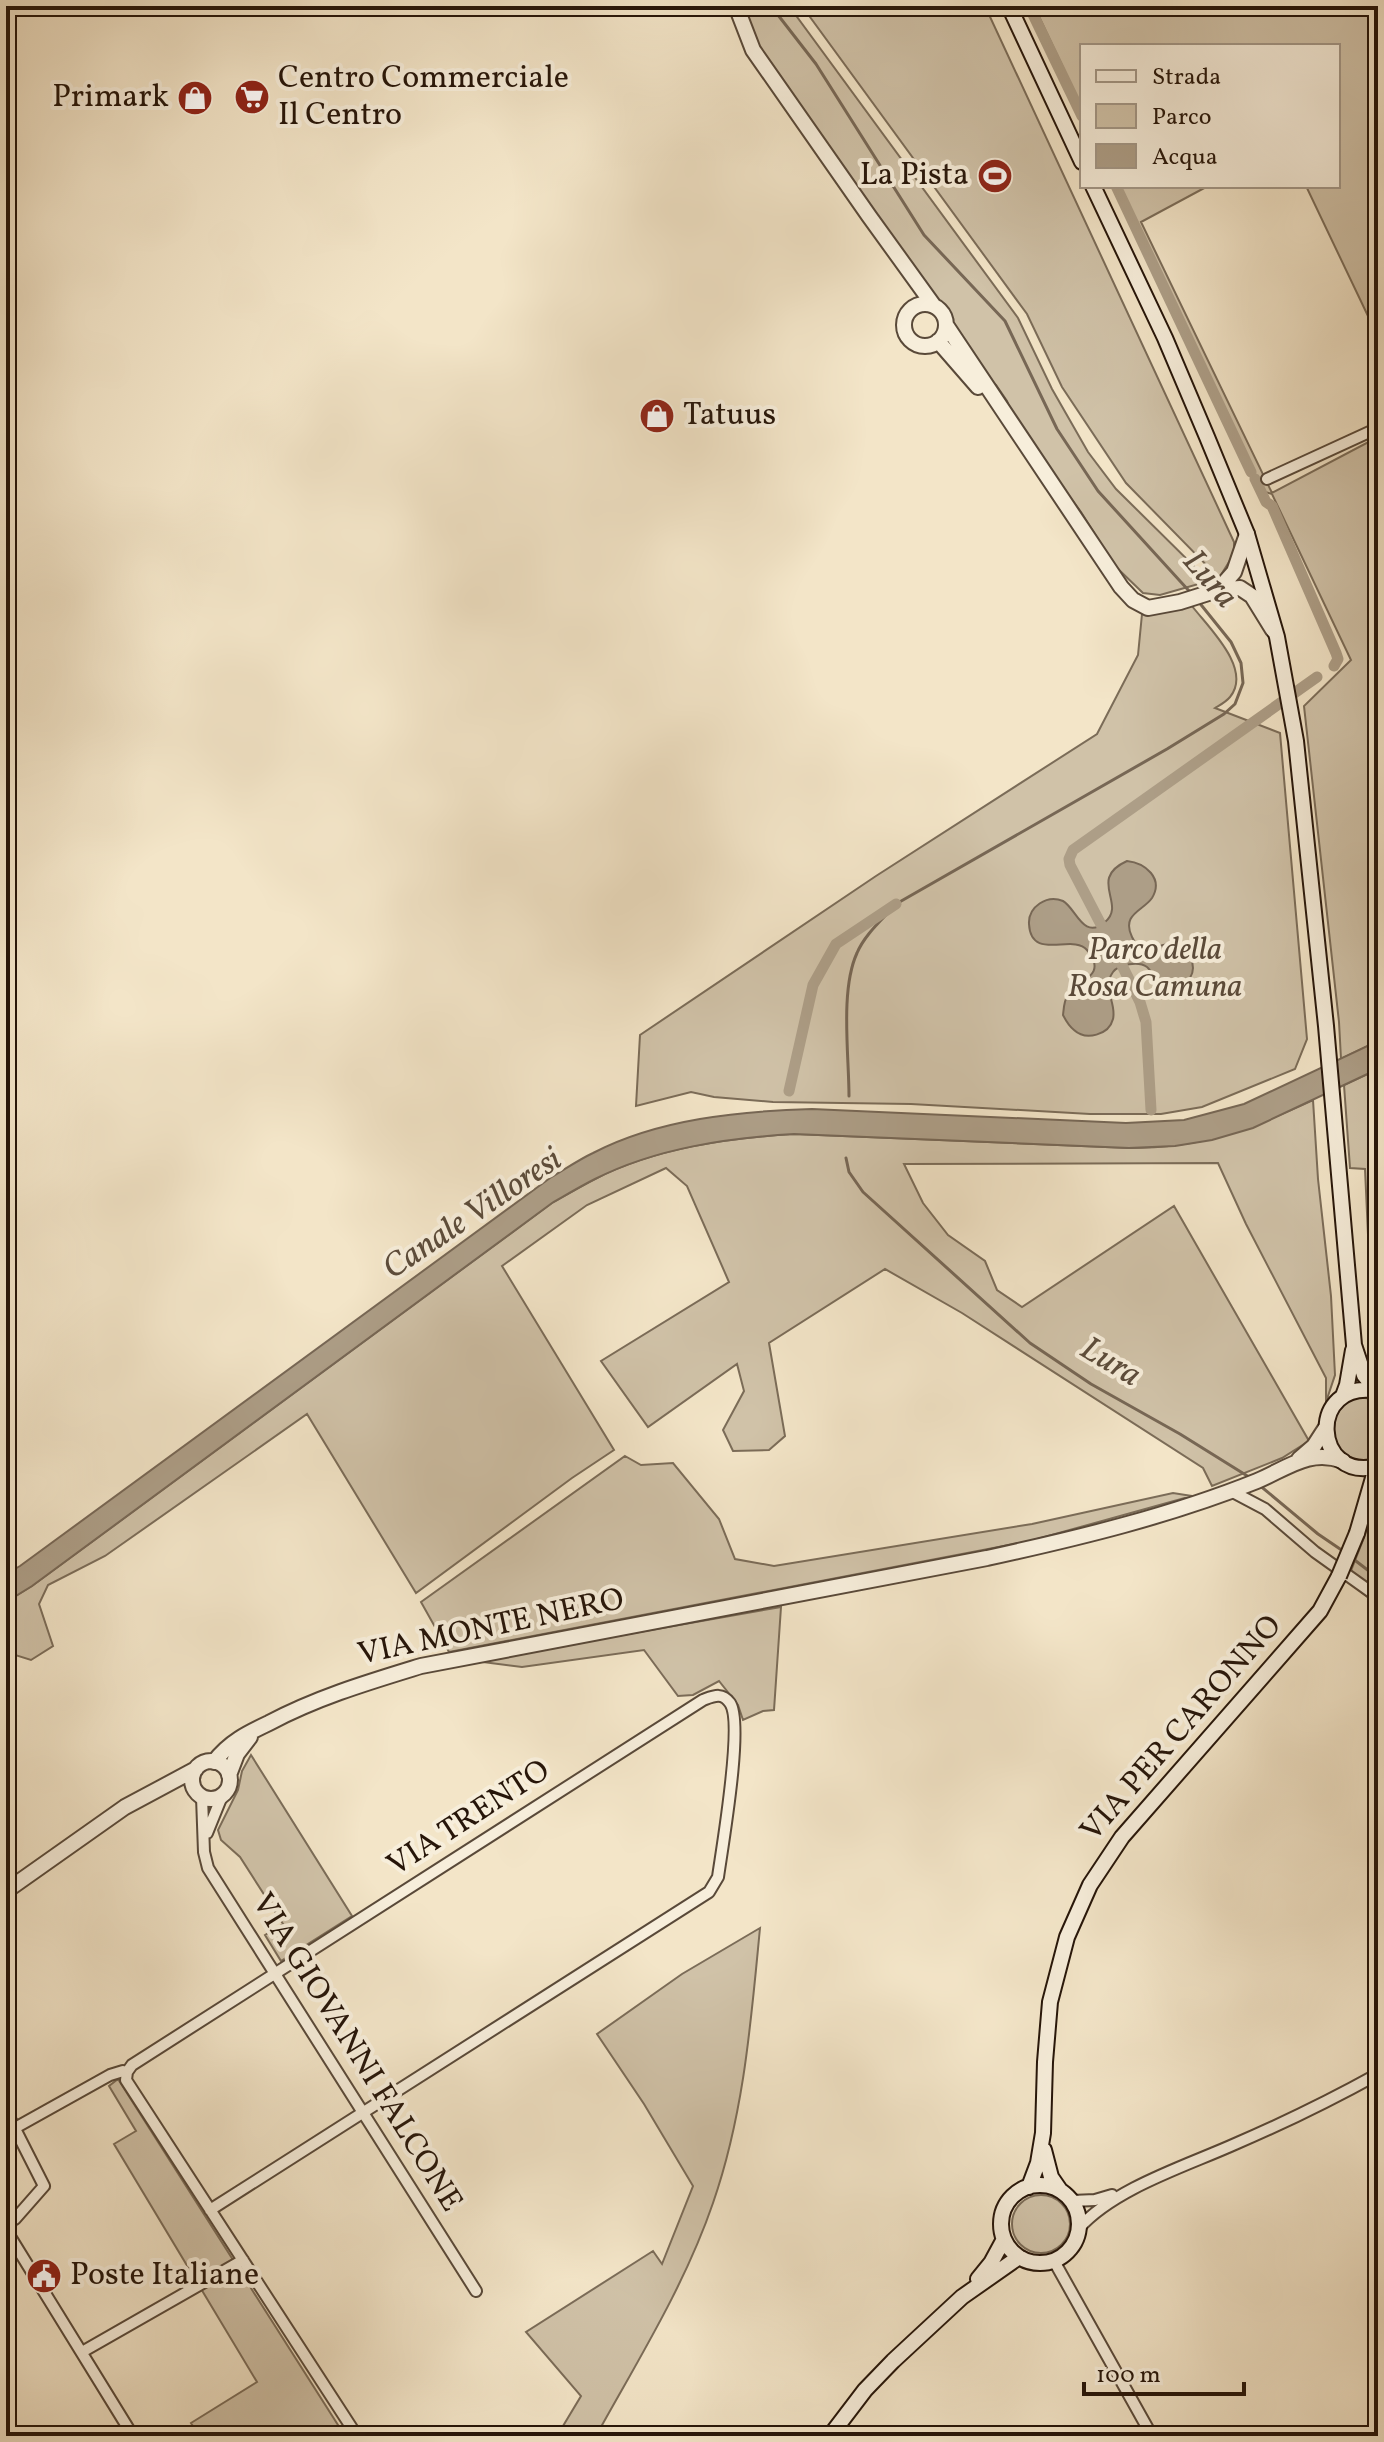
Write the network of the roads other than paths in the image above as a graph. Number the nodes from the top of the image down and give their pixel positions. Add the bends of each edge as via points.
1 (736, 6) edge
2 (1009, 6) edge
3 (1080, 158) edge
4 (1094, 188) edge
5 (921, 289) junction
6 (918, 304) junction
7 (934, 306) junction
8 (946, 325) junction
9 (938, 341) junction
10 (1378, 428) edge
11 (1022, 440) junction
12 (1267, 479) dead end
13 (1247, 534) junction
14 (1218, 590) junction
15 (1277, 637) junction
16 (1354, 1345) junction
17 (1378, 1391) edge
18 (1343, 1396) junction
19 (1325, 1429) junction
20 (1343, 1461) junction
21 (1292, 1465) junction
22 (1378, 1467) edge
23 (1231, 1491) junction
24 (1358, 1525) junction
25 (1378, 1597) edge
26 (258, 1728) junction
27 (214, 1762) junction
28 (196, 1769) junction
29 (229, 1775) junction
30 (150, 1793) junction
31 (199, 1795) junction
32 (222, 1796) junction
33 (205, 1839) junction
34 (6, 1891) edge
35 (274, 1975) junction
36 (127, 2072) junction
37 (1378, 2074) edge
38 (6, 2111) edge
39 (362, 2113) junction
40 (10, 2131) edge
41 (1043, 2133) junction
42 (1029, 2187) junction
43 (1137, 2187) junction
44 (1060, 2190) junction
45 (1072, 2201) junction
46 (210, 2210) junction
47 (6, 2224) edge
48 (1079, 2228) junction
49 (6, 2230) edge
50 (1004, 2239) junction
51 (1019, 2257) junction
52 (243, 2260) junction
53 (1054, 2261) junction
54 (476, 2291) dead end
55 (962, 2297) junction
56 (82, 2352) junction
57 (133, 2436) edge
58 (357, 2436) edge
59 (830, 2436) edge
60 (1152, 2436) edge

1 - 5 main road via 753,50
2 - 3 main road
4 - 13 main road via 1189,392
5 - 6 main road
5 - 7 main road
6 - 7 main road
6 - 9 main road via 905,317 906,335 920,345
7 - 8 main road
8 - 9 main road
8 - 11 main road
9 - 11 main road
10 - 12 street
11 - 14 main road via 1133,600 1148,608
13 - 14 main road via 1234,572
13 - 15 main road
14 - 15 main road via 1240,588 1252,596
15 - 16 main road via 1296,741
16 - 17 main road via 1364,1375
16 - 18 main road
17 - 18 main road
18 - 19 main road via 1333,1405
19 - 20 main road via 1330,1447
19 - 21 main road
20 - 21 main road via 1320,1456
20 - 22 main road
20 - 24 main road via 1360,1487
21 - 23 main road
22 - 24 main road
23 - 25 street via 1265,1509
23 - 26 main road, VIA MONTE NERO via 1119,1526 987,1558 421,1666 338,1691
24 - 41 main road, VIA PER CARONNO, bridge via 1320,1611 1113,1849 1078,1909 1050,2002
26 - 27 main road, VIA MONTE NERO via 235,1740
26 - 29 main road, VIA MONTE NERO via 237,1754
27 - 28 main road
27 - 29 main road
28 - 30 main road
28 - 31 main road via 192,1781
29 - 32 main road
30 - 31 main road via 182,1789
30 - 34 main road
31 - 32 main road
31 - 33 street, VIA GIOVANNI FALCONE
32 - 33 street
33 - 35 street, VIA GIOVANNI FALCONE via 208,1868
35 - 36 street, VIA TRENTO
35 - 39 street, VIA GIOVANNI FALCONE
35 - 39 street, VIA TRENTO via 703,1700 716,1695 730,1702 735,1736 718,1877 709,1892
36 - 40 street, VIA TRENTO via 110,2075
36 - 46 street via 126,2080
37 - 43 street via 1307,2112
38 - 40 street
39 - 46 street
39 - 54 street, VIA GIOVANNI FALCONE
40 - 47 street via 44,2186
41 - 42 main road
41 - 44 main road via 1047,2165
42 - 44 main road
42 - 50 main road via 1006,2206
43 - 45 street
43 - 48 street via 1105,2204
44 - 45 main road
45 - 48 main road
46 - 52 street
48 - 53 main road via 1071,2248
49 - 56 street
50 - 51 main road
50 - 55 main road
51 - 53 main road via 1036,2263
51 - 55 main road
52 - 56 street
52 - 58 street
53 - 60 street
55 - 59 main road via 865,2390
56 - 57 street

